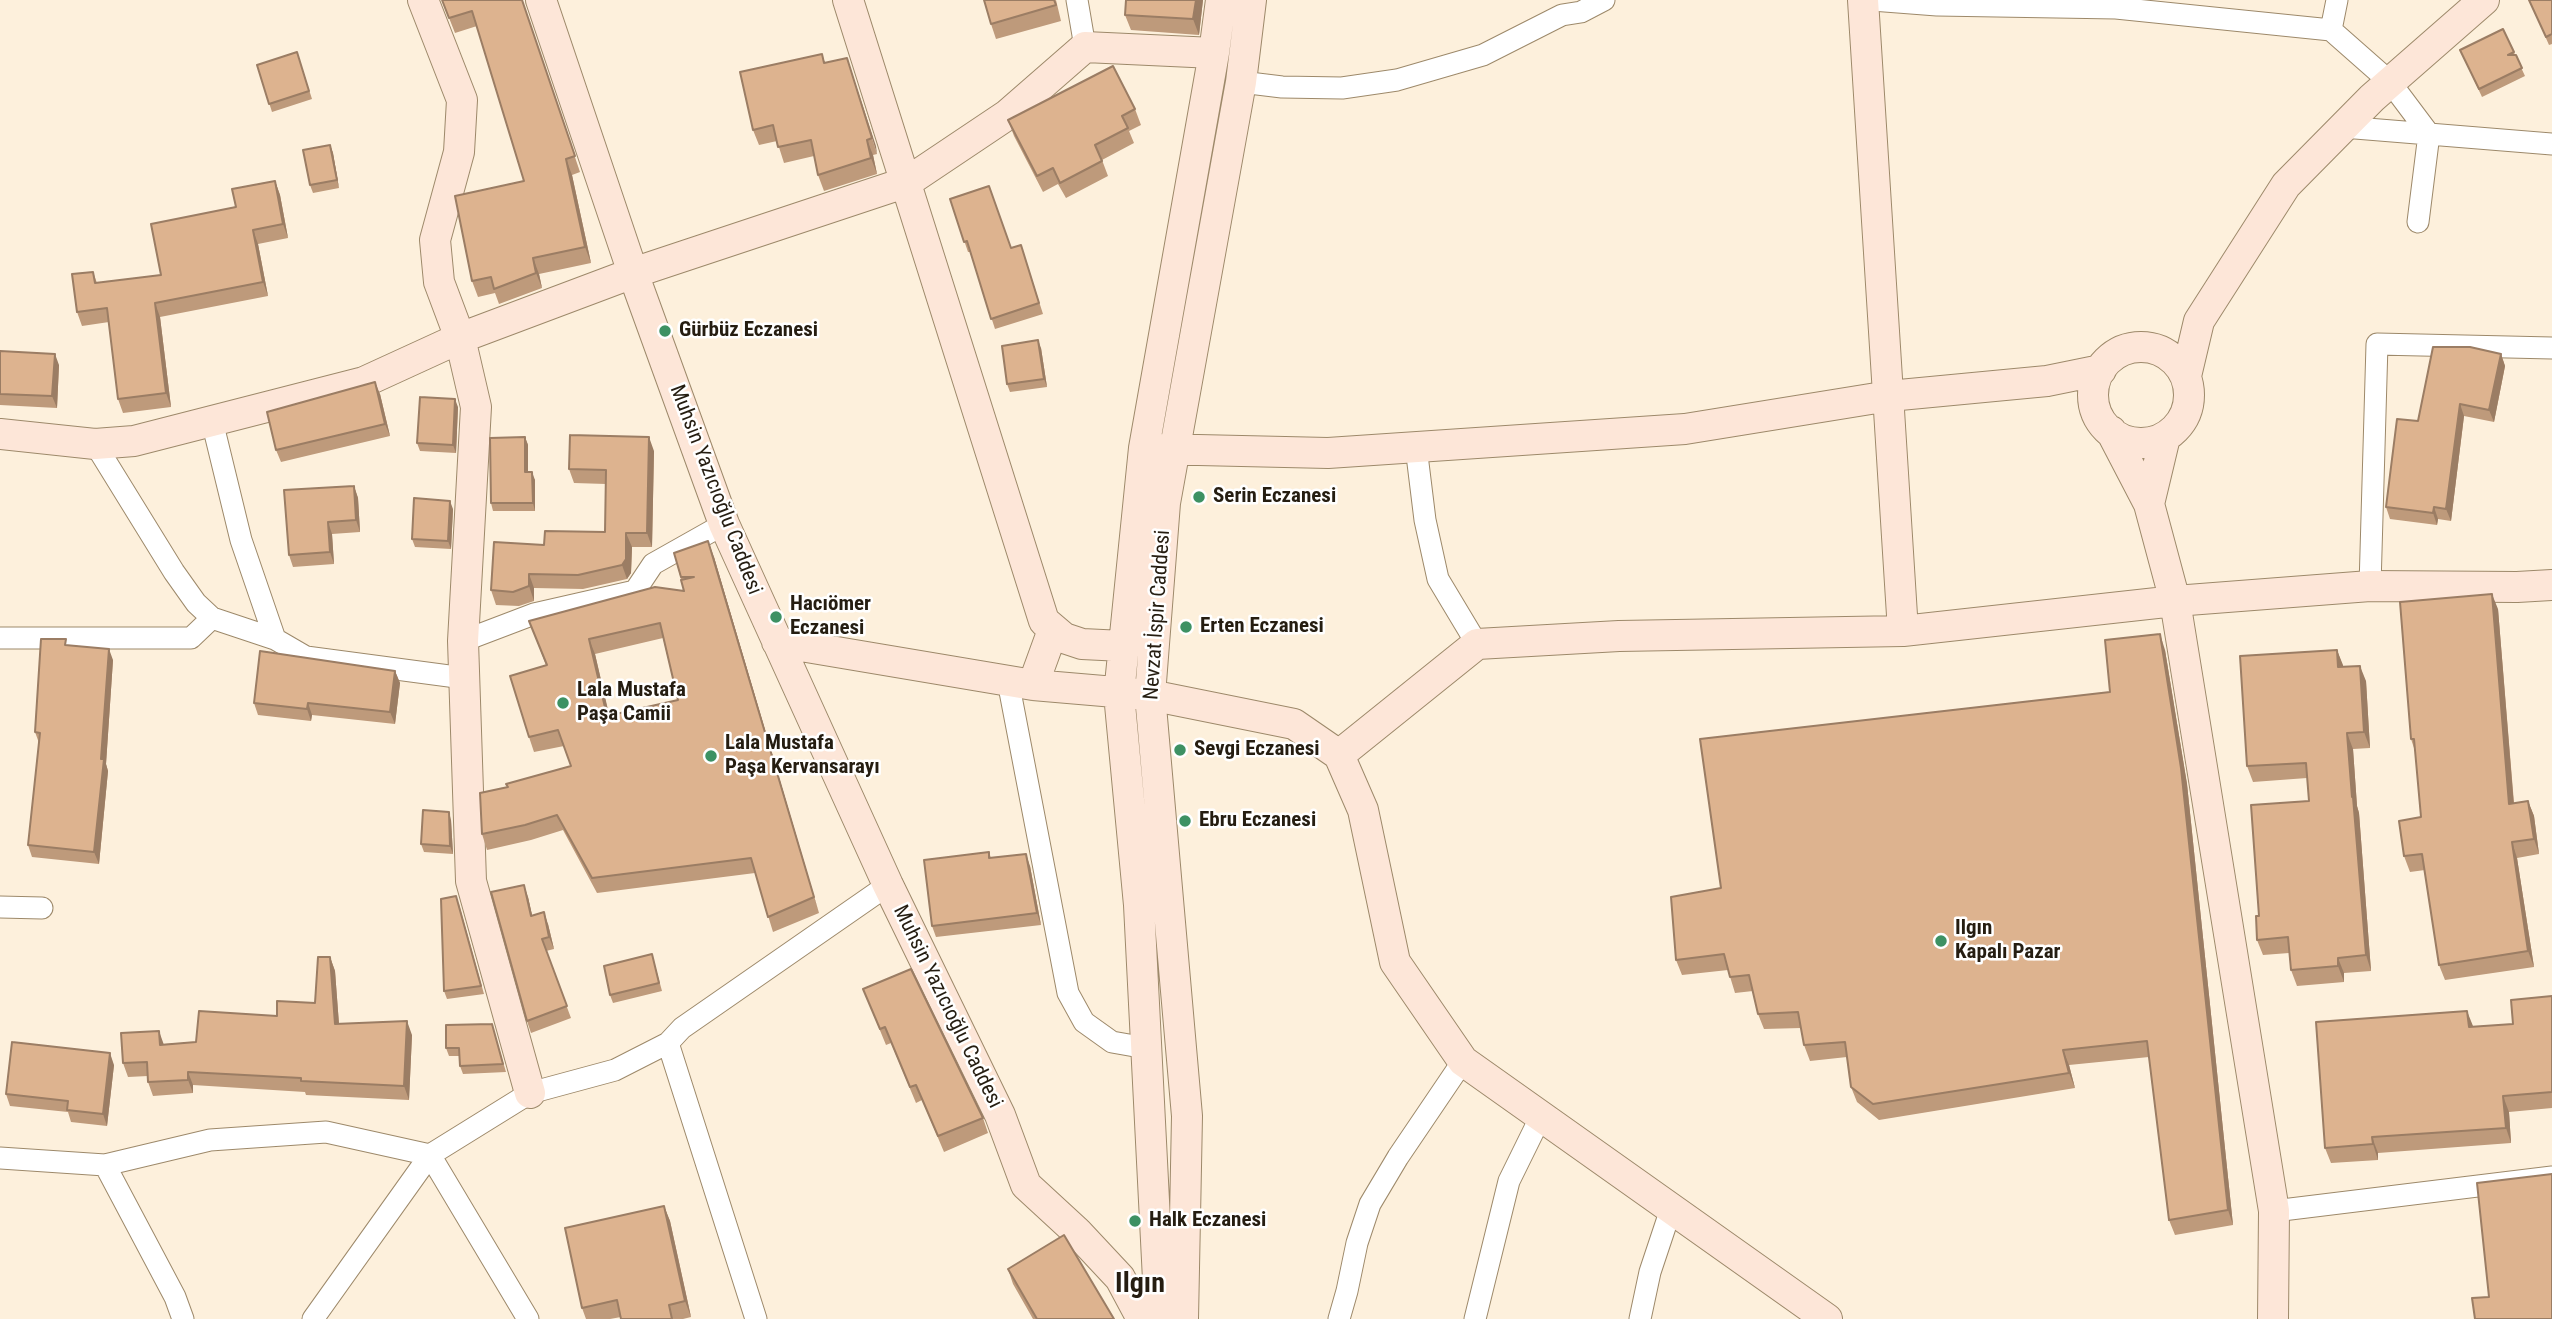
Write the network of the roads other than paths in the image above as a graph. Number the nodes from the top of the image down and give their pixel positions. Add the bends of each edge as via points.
1 (422, 0) edge
2 (541, 0) edge
3 (848, 0) edge
4 (1077, 0) edge
5 (1221, 0) edge
6 (1251, 0) edge
7 (1604, 0) edge
8 (1863, 0) edge
9 (1872, 0) edge
10 (2337, 0) edge
11 (2483, 0) edge
12 (2331, 30) junction
13 (1085, 47) junction
14 (1214, 53) junction
15 (1241, 82) junction
16 (2390, 82) junction
17 (2343, 127) junction
18 (2429, 134) junction
19 (2552, 144) edge
20 (907, 182) junction
21 (2418, 222) dead end
22 (633, 273) junction
23 (2199, 321) junction
24 (460, 338) junction
25 (2152, 348) junction
26 (2552, 348) edge
27 (2101, 370) junction
28 (2186, 376) junction
29 (2048, 380) junction
30 (1889, 396) junction
31 (212, 421) junction
32 (2105, 424) junction
33 (0, 434) edge
34 (2165, 437) junction
35 (95, 444) junction
36 (1416, 447) junction
37 (1144, 448) junction
38 (1174, 449) junction
39 (2149, 505) junction
40 (724, 524) junction
41 (2552, 585) edge
42 (2370, 586) junction
43 (2175, 601) junction
44 (212, 618) junction
45 (1053, 630) junction
46 (1903, 631) junction
47 (0, 638) edge
48 (275, 639) junction
49 (463, 641) junction
50 (777, 642) junction
51 (1477, 644) junction
52 (1123, 646) junction
53 (464, 678) junction
54 (1021, 683) junction
55 (1119, 694) junction
56 (1150, 695) junction
57 (1339, 755) junction
58 (888, 885) junction
59 (0, 907) edge
60 (42, 908) dead end
61 (668, 1043) junction
62 (1146, 1048) junction
63 (1463, 1061) junction
64 (530, 1093) junction
65 (1541, 1116) junction
66 (430, 1155) junction
67 (0, 1158) edge
68 (105, 1165) junction
69 (2552, 1177) edge
70 (1671, 1209) junction
71 (2274, 1211) junction
72 (183, 1319) edge
73 (313, 1319) edge
74 (528, 1319) edge
75 (756, 1319) edge
76 (1142, 1319) edge
77 (1160, 1319) edge
78 (1183, 1319) edge
79 (1339, 1319) edge
80 (1475, 1319) edge
81 (1640, 1319) edge
82 (1827, 1319) edge
83 (2273, 1319) edge

1 - 24 street via 463,100 460,152 435,240 439,282
2 - 22 street, Muhsin Yazıcıoğlu Caddesi
3 - 20 street
4 - 13 street
5 - 14 street, Nevzat İspir Caddesi
6 - 15 street, Nevzat İspir Caddesi
7 - 15 street via 1581,12 1562,15 1483,55 1397,80 1342,88
8 - 30 street
9 - 12 street via 2116,8
10 - 12 street
11 - 16 street
12 - 16 street
13 - 14 street
13 - 20 street via 1007,115
14 - 37 street, Nevzat İspir Caddesi
15 - 38 street, Nevzat İspir Caddesi
16 - 17 street
16 - 18 street
17 - 18 street
17 - 23 street via 2286,185
18 - 19 street
18 - 21 street
20 - 22 street
20 - 45 street via 1044,621
22 - 24 street
22 - 40 street, Muhsin Yazıcıoğlu Caddesi
23 - 25 street
23 - 28 street
24 - 31 street via 364,382
24 - 49 street via 476,407
25 - 27 street via 2129,348 2108,359
25 - 28 street via 2173,358
26 - 42 street via 2377,344
27 - 29 street
27 - 32 street via 2095,379 2093,402
28 - 34 street via 2190,400 2182,422
29 - 30 street
29 - 32 street
30 - 36 street via 1685,429
30 - 46 street
31 - 35 street via 134,441
31 - 48 street via 241,540
32 - 34 street via 2120,439 2143,444
32 - 39 street
33 - 35 street
34 - 39 street
35 - 44 street via 174,572
36 - 38 street via 1328,453
36 - 51 street via 1438,579
37 - 38 street
37 - 52 street, Nevzat İspir Caddesi
38 - 56 street, Nevzat İspir Caddesi via 1165,503
39 - 43 street
40 - 49 street via 653,564 635,591 534,614
40 - 50 street, Muhsin Yazıcıoğlu Caddesi
41 - 42 street
42 - 43 street
43 - 46 street
43 - 71 street
44 - 47 street via 191,638
44 - 48 street
45 - 52 street via 1082,644
45 - 54 street
46 - 51 street via 1619,636
48 - 53 street via 306,657
49 - 53 street
50 - 54 street
50 - 58 street, Muhsin Yazıcıoğlu Caddesi
51 - 57 street
52 - 55 street, Nevzat İspir Caddesi
53 - 64 street via 471,881
54 - 55 street
54 - 62 street via 1068,993 1084,1022 1112,1042
55 - 56 street
55 - 62 street, Nevzat İspir Caddesi via 1139,905
56 - 57 street via 1294,724
56 - 78 street, Nevzat İspir Caddesi via 1188,1116
57 - 63 street via 1363,810 1395,962
58 - 61 street via 682,1028
58 - 76 street, Muhsin Yazıcıoğlu Caddesi via 1000,1115 1026,1185 1120,1278
59 - 60 street
61 - 64 street via 615,1070
61 - 75 street
62 - 77 street, Nevzat İspir Caddesi
63 - 65 street
63 - 79 street via 1370,1204
64 - 66 street
65 - 70 street
65 - 80 street via 1509,1181
66 - 68 street via 326,1132 210,1140
66 - 73 street
66 - 74 street
67 - 68 street
68 - 72 street
69 - 71 street
70 - 81 street
70 - 82 street
71 - 83 street

